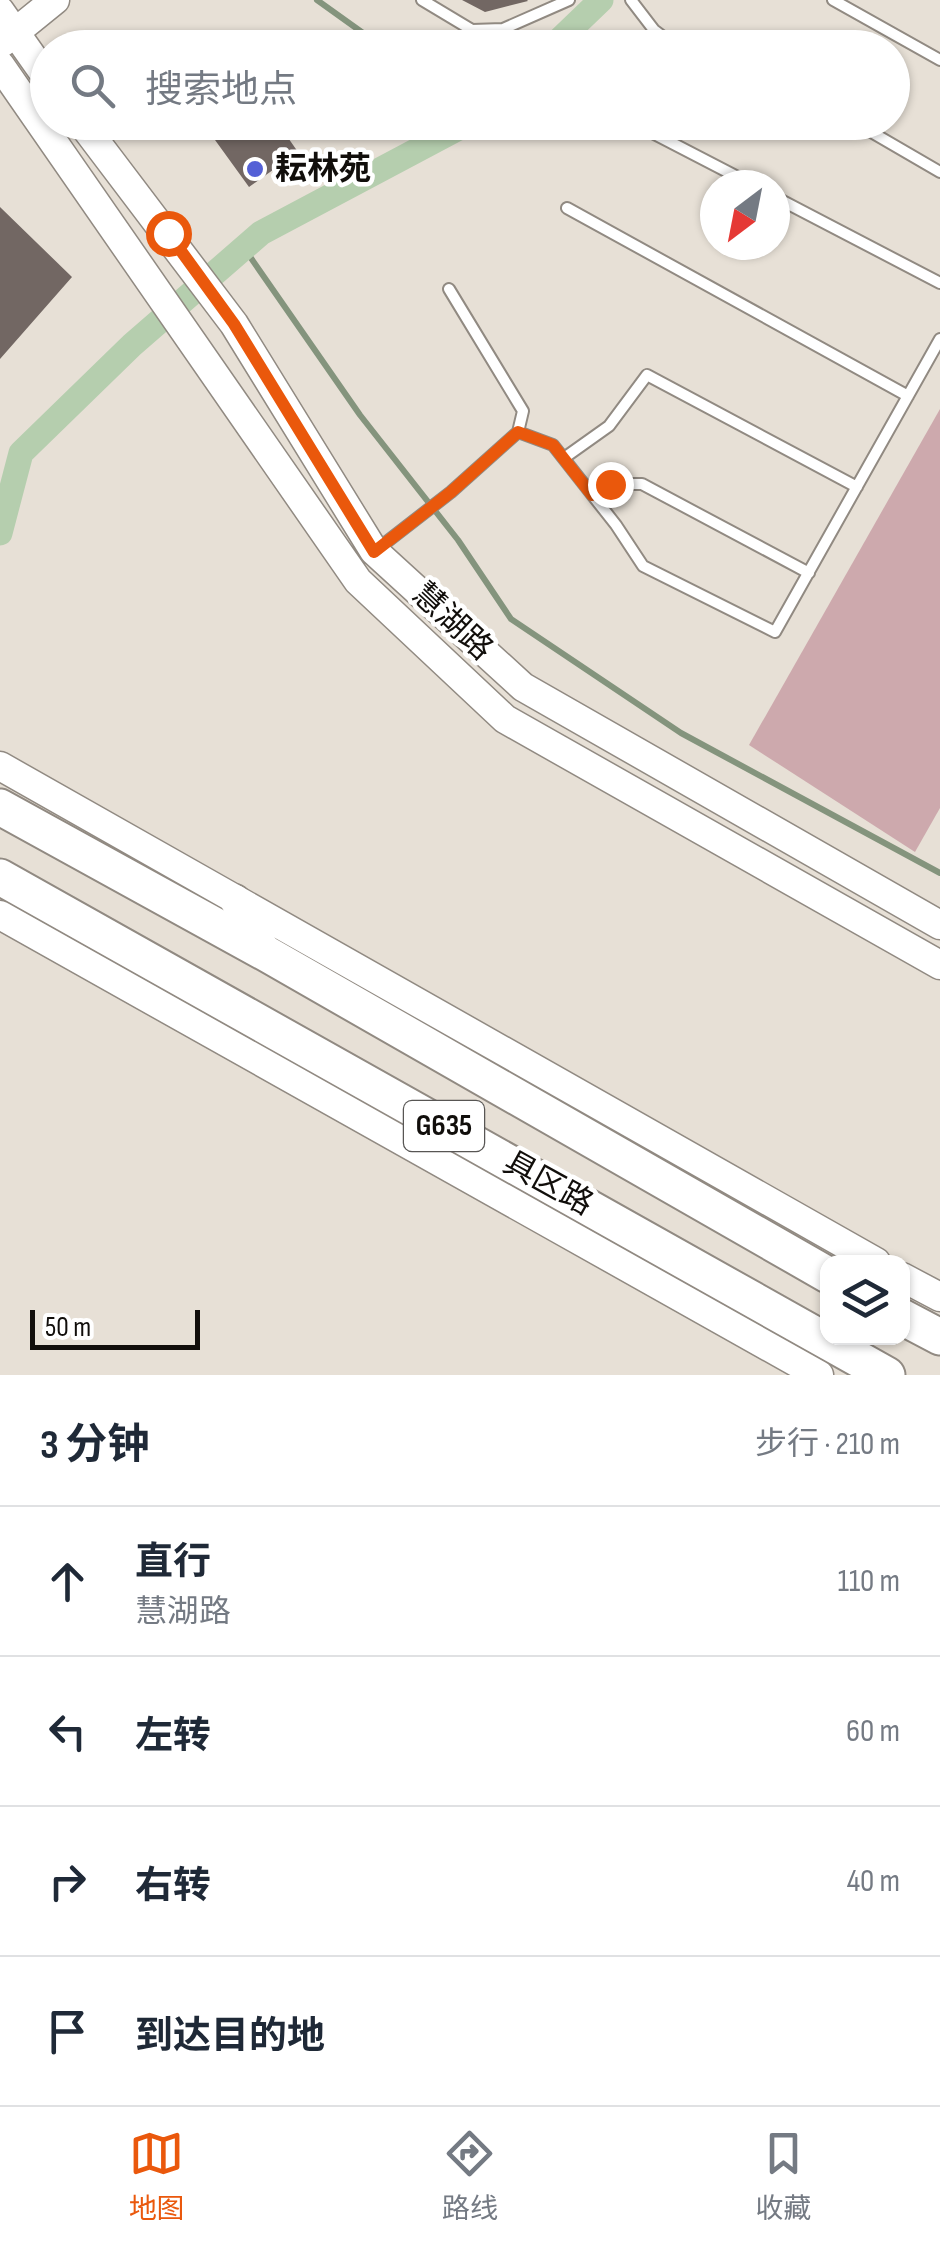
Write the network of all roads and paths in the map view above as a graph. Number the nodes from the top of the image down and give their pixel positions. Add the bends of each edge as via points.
1 (55, 0) edge
2 (422, 0) edge
3 (569, 0) edge
4 (631, 0) edge
5 (832, 0) edge
6 (5, 29) edge
7 (654, 30) edge
8 (886, 30) edge
9 (910, 43) edge
10 (30, 58) edge
11 (940, 60) edge
12 (0, 65) edge
13 (30, 108) edge
14 (53, 140) edge
15 (95, 140) edge
16 (666, 140) edge
17 (885, 140) edge
18 (723, 170) edge
19 (940, 172) edge
20 (790, 205) edge
21 (567, 208) dead end
22 (940, 283) edge
23 (449, 289) dead end
24 (940, 339) edge
25 (908, 396) junction
26 (518, 432) junction
27 (564, 458) junction
28 (857, 487) junction
29 (592, 495) junction
30 (374, 552) junction
31 (808, 573) junction
32 (0, 766) edge
33 (2, 809) edge
34 (0, 876) edge
35 (234, 900) junction
36 (0, 916) edge
37 (940, 925) edge
38 (267, 954) junction
39 (940, 965) edge
40 (864, 1255) edge
41 (820, 1270) edge
42 (910, 1281) edge
43 (940, 1298) edge
44 (910, 1320) edge
45 (940, 1337) edge
46 (818, 1375) edge
47 (888, 1375) edge

1 - 6 street
2 - 3 lane via 472,30 504,28
4 - 7 lane
5 - 8 lane
6 - 10 street
9 - 11 lane
12 - 13 street, 慧湖路
14 - 39 street, 慧湖路 via 358,581 505,719
15 - 30 street, 慧湖路 via 234,324
16 - 18 lane
17 - 19 lane
20 - 22 lane
21 - 25 lane
23 - 26 lane via 523,410
24 - 25 lane
25 - 28 lane
26 - 27 lane via 553,445
26 - 30 lane
27 - 28 lane via 609,426 648,375
27 - 29 lane
28 - 31 lane
29 - 31 lane via 610,484 642,484
29 - 31 lane via 643,566 775,632
30 - 37 street, 慧湖路 via 524,687
32 - 35 street
33 - 38 highway, 具区路 / G635
34 - 47 highway, 具区路 / G635
35 - 38 main road
35 - 40 street
36 - 46 street
38 - 41 highway, 具区路 / G635
42 - 43 street
44 - 45 highway

